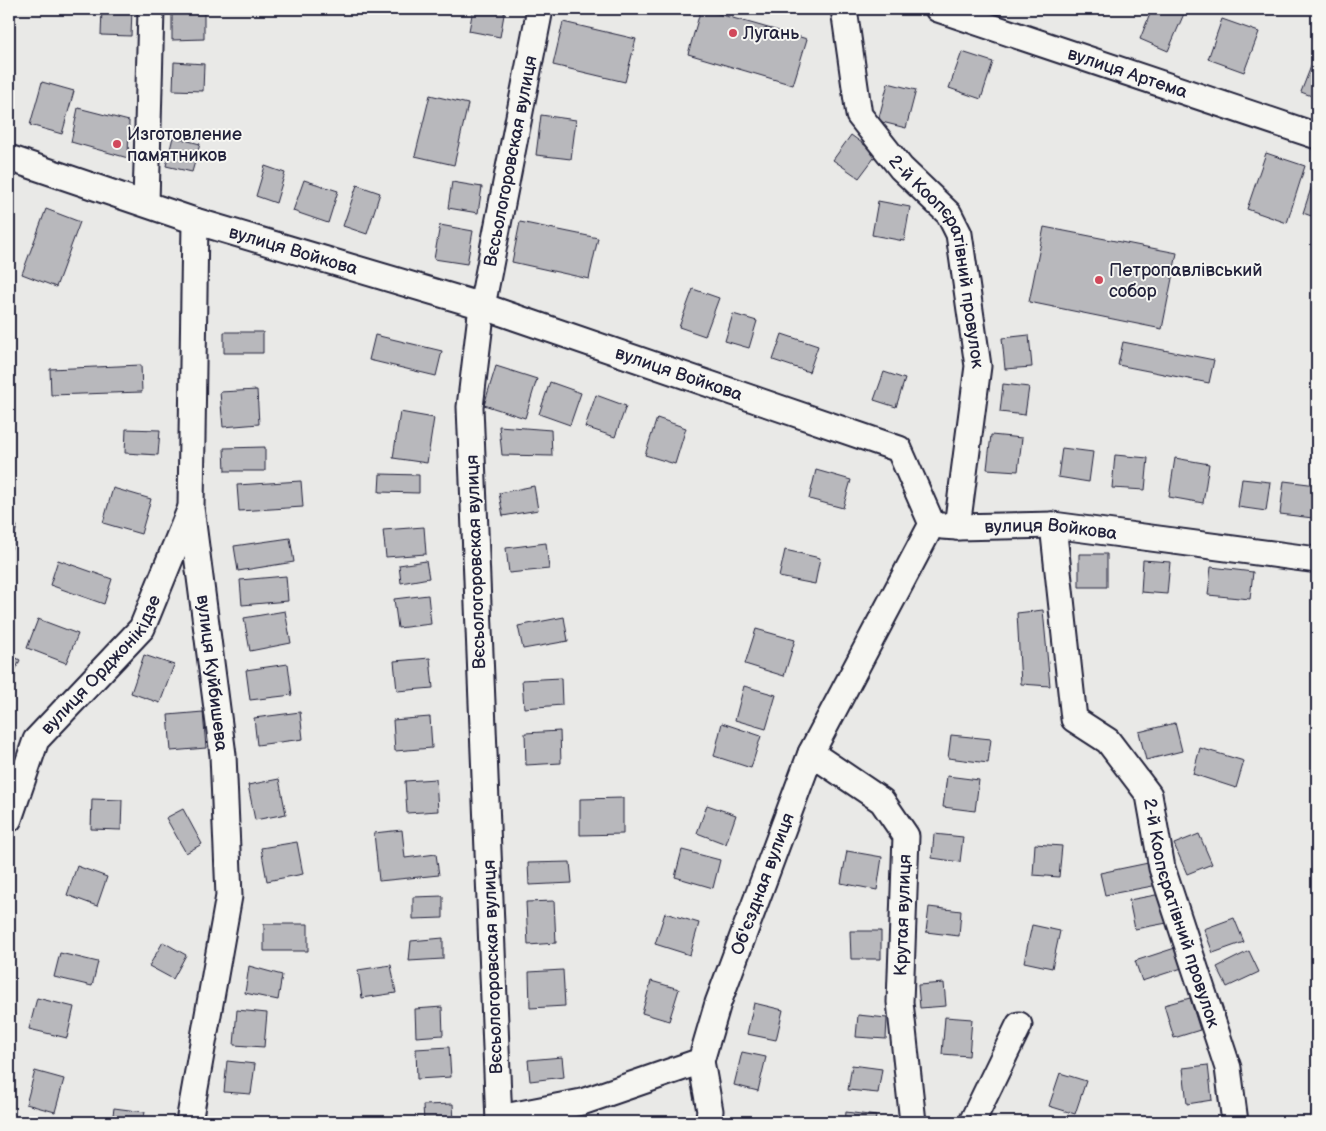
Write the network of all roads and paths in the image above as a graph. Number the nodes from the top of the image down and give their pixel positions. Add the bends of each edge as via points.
1 (151, 9) edge
2 (540, 9) edge
3 (844, 9) edge
4 (938, 9) edge
5 (1317, 136) edge
6 (9, 158) edge
7 (146, 203) junction
8 (195, 221) junction
9 (482, 306) junction
10 (191, 508) junction
11 (932, 524) junction
12 (1053, 525) junction
13 (957, 527) junction
14 (1317, 560) edge
15 (811, 753) junction
16 (9, 819) edge
17 (1019, 1024) dead end
18 (701, 1061) junction
19 (499, 1120) edge
20 (189, 1122) edge
21 (708, 1122) edge
22 (913, 1122) edge
23 (972, 1122) edge
24 (1235, 1122) edge

1 - 7 street
2 - 9 street, Вєсьологоровская вулиця
3 - 13 street, 2-й Коопєратівний провулок via 859,115 901,168 949,214 959,234 978,366
4 - 5 street, вулиця Артема
6 - 7 street, вулиця Войкова
7 - 8 street, вулиця Войкова
8 - 9 street, вулиця Войкова
8 - 10 street, вулиця Куйбишева
9 - 11 street, вулиця Войкова via 899,449
9 - 19 street, Вєсьологоровская вулиця via 470,407
10 - 16 street, вулиця Орджонікідзе via 142,628 36,740
10 - 20 street, вулиця Куйбишева via 223,755 229,896
11 - 13 street, вулиця Войкова
11 - 15 street, Об'єздная вулиця
12 - 13 street, вулиця Войкова
12 - 14 street, вулиця Войкова
12 - 24 street, 2-й Коопєратівний провулок via 1074,719 1108,741 1150,795 1162,868 1228,1068
15 - 18 street, Об'єздная вулиця via 718,1004
15 - 22 street, Крутая вулиця via 882,802 906,836 900,1002
17 - 23 street
18 - 19 street via 582,1102
18 - 21 street via 710,1111

